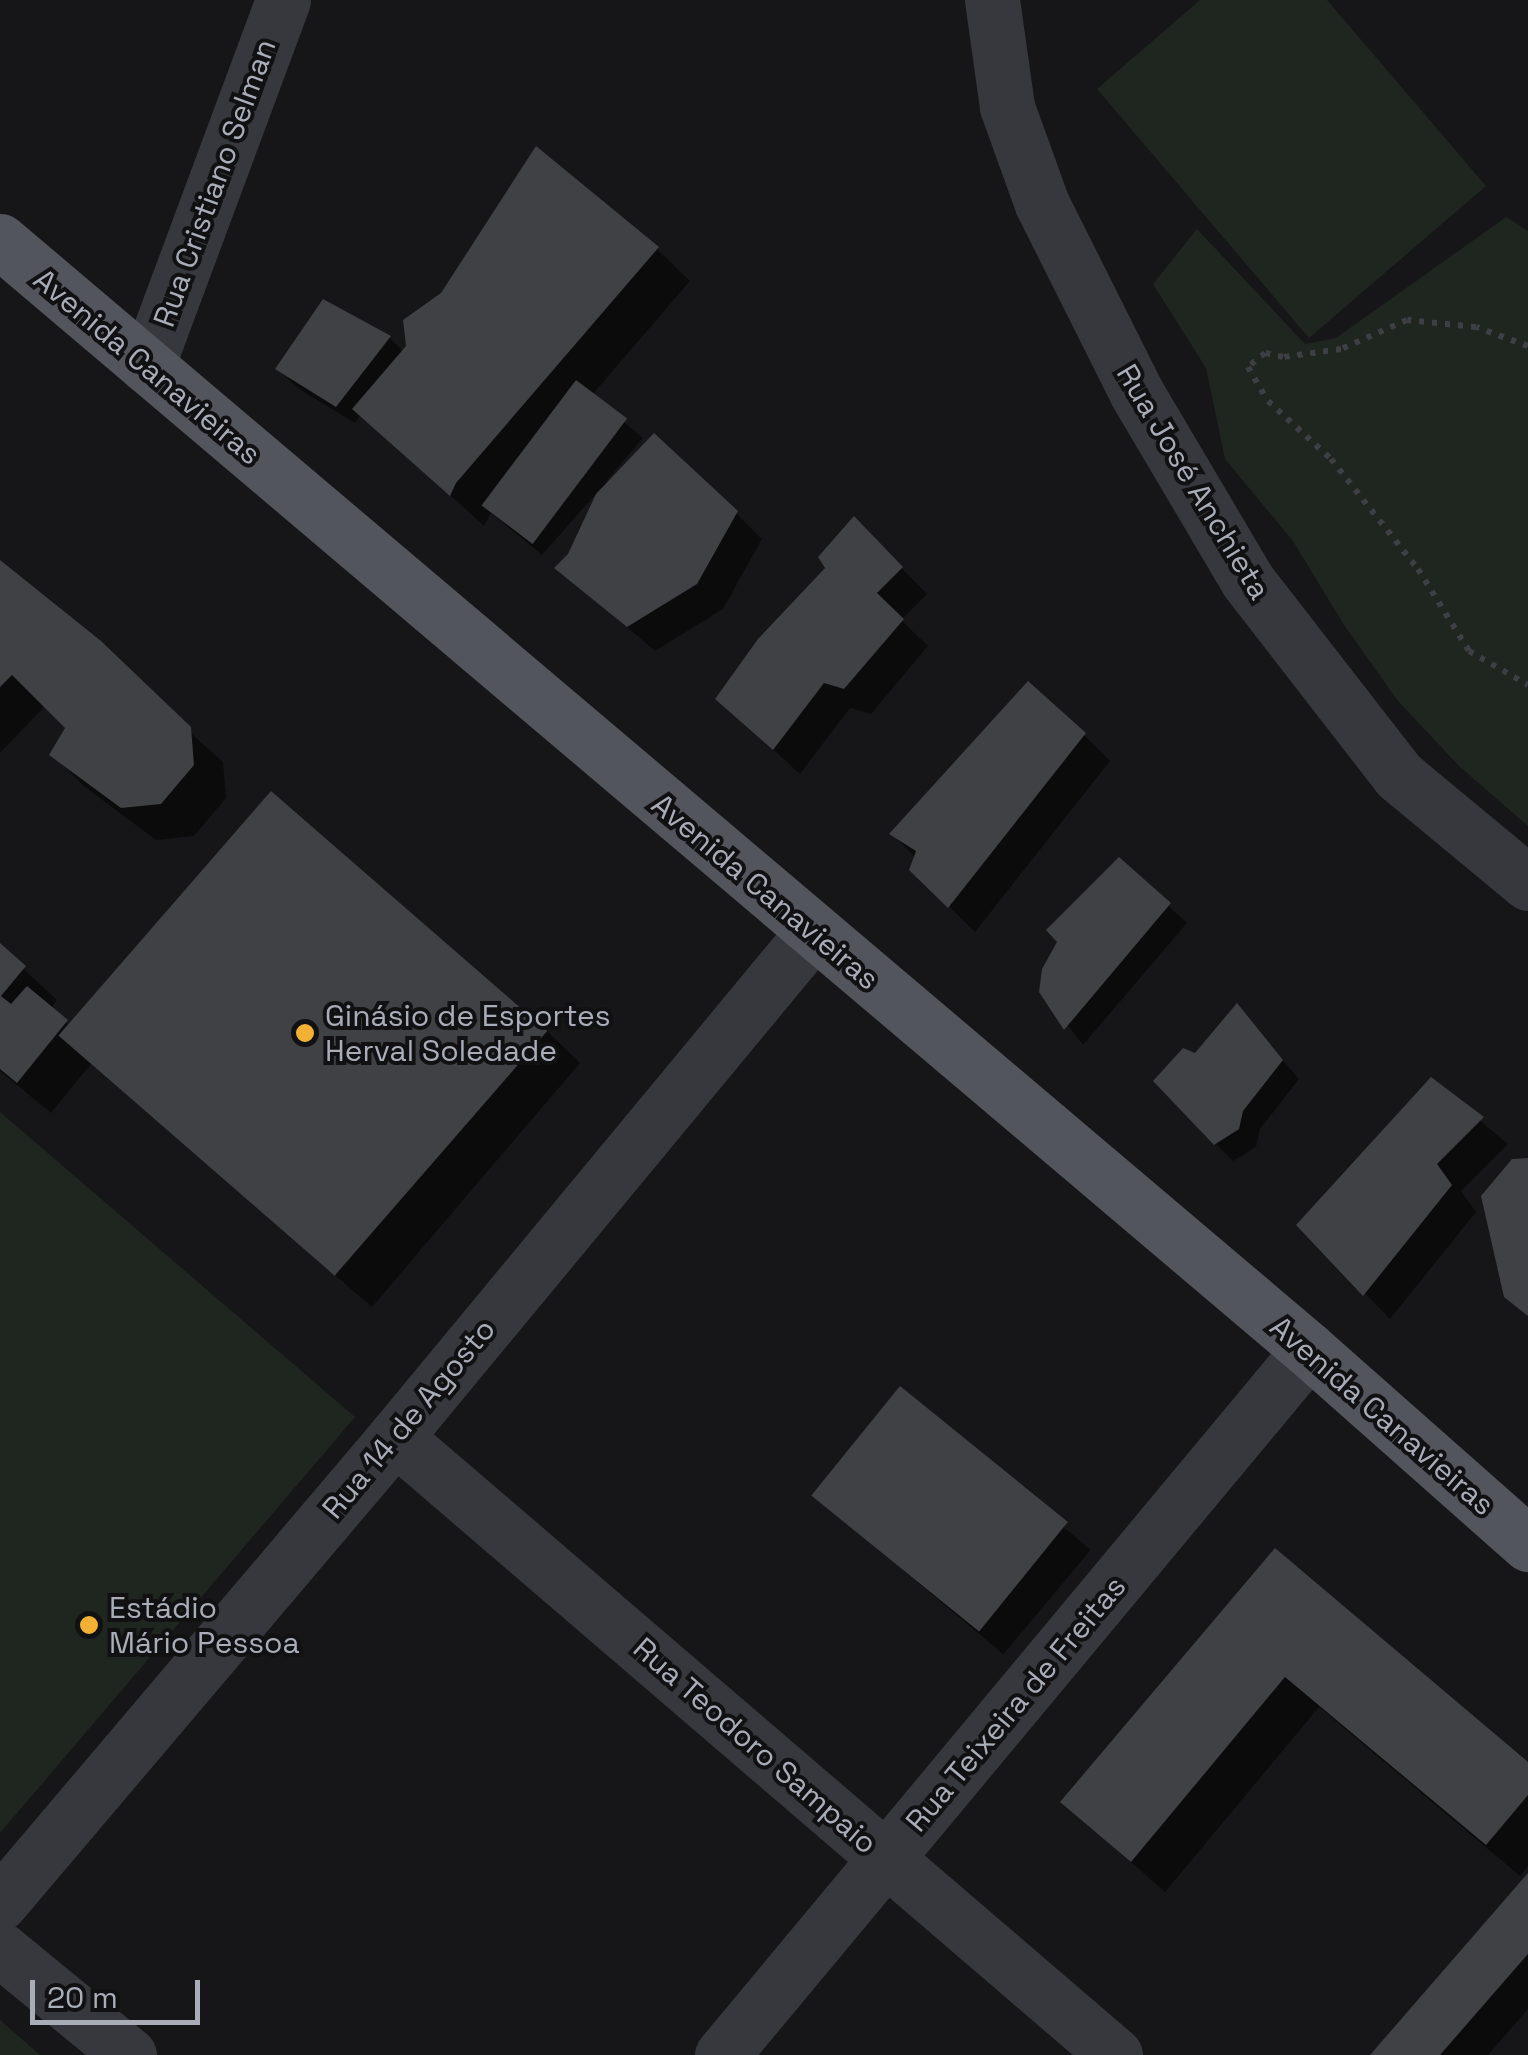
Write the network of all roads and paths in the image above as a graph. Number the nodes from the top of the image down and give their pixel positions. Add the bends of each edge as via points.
1 (282, 0) edge
2 (992, 0) edge
3 (0, 242) edge
4 (1528, 346) edge
5 (147, 366) junction
6 (1528, 685) edge
7 (1528, 882) edge
8 (813, 932) junction
9 (1308, 1350) junction
10 (395, 1436) junction
11 (1528, 1544) edge
12 (888, 1860) junction
13 (0, 1902) edge
14 (0, 1949) edge
15 (129, 2055) edge
16 (722, 2055) edge
17 (1115, 2055) edge

1 - 5 street, Rua Cristiano Selman
2 - 7 street, Rua José Anchieta via 1007,107 1042,204 1136,392 1247,580 1398,776
3 - 5 main road, Avenida Canavieiras
4 - 6 path via 1476,327 1407,320 1341,348 1265,354 1248,367 1268,401 1331,460 1418,570 1469,651
5 - 8 main road, Avenida Canavieiras
8 - 9 main road, Avenida Canavieiras
8 - 10 street, Rua 14 de Agosto
9 - 11 main road, Avenida Canavieiras
9 - 12 street, Rua Teixeira de Freitas
10 - 12 street, Rua Teodoro Sampaio
10 - 13 street, Rua 14 de Agosto
12 - 16 street, Rua Teixeira de Freitas
12 - 17 street, Rua Teodoro Sampaio
14 - 15 street

